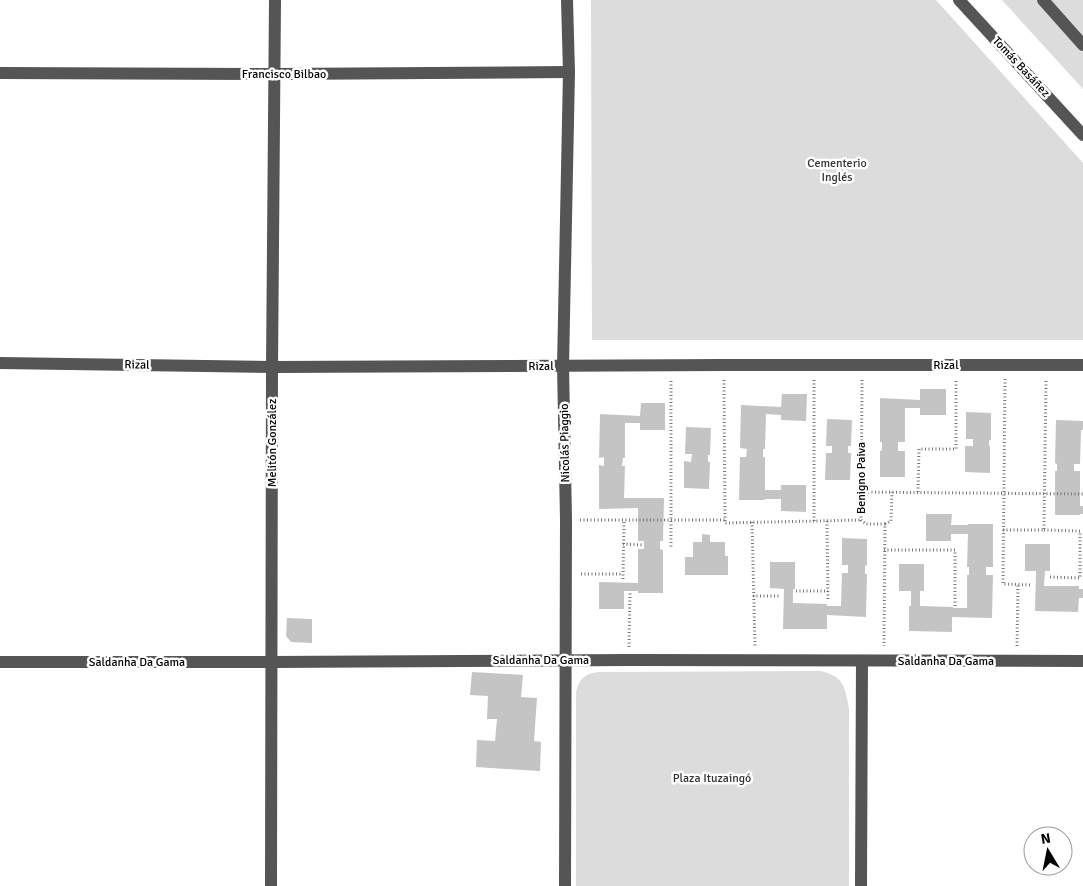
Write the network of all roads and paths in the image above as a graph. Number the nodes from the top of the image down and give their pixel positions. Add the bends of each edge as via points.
1 (275, 0) edge
2 (567, 0) edge
3 (959, 0) edge
4 (1043, 0) edge
5 (1083, 45) edge
6 (569, 72) junction
7 (0, 73) edge
8 (275, 74) junction
9 (1083, 135) edge
10 (0, 363) edge
11 (724, 364) junction
12 (862, 364) junction
13 (671, 365) junction
14 (814, 365) junction
15 (956, 365) junction
16 (1005, 365) junction
17 (1046, 365) junction
18 (1083, 365) edge
19 (563, 366) junction
20 (272, 367) junction
21 (861, 492) junction
22 (892, 492) junction
23 (918, 492) junction
24 (1004, 493) junction
25 (1045, 494) junction
26 (1083, 494) edge
27 (566, 519) junction
28 (624, 520) junction
29 (671, 520) junction
30 (725, 520) junction
31 (862, 520) junction
32 (814, 521) junction
33 (827, 521) junction
34 (752, 522) junction
35 (885, 524) junction
36 (1003, 530) junction
37 (1044, 530) junction
38 (624, 544) junction
39 (644, 545) dead end
40 (671, 548) dead end
41 (884, 550) junction
42 (566, 574) junction
43 (623, 574) junction
44 (1048, 577) dead end
45 (623, 579) dead end
46 (1018, 584) junction
47 (1031, 585) dead end
48 (630, 591) dead end
49 (796, 591) dead end
50 (828, 591) junction
51 (753, 596) junction
52 (781, 596) dead end
53 (828, 601) dead end
54 (955, 606) dead end
55 (566, 660) junction
56 (628, 660) junction
57 (755, 660) junction
58 (862, 661) junction
59 (883, 661) junction
60 (1017, 661) junction
61 (1083, 661) edge
62 (0, 662) edge
63 (272, 662) junction
64 (271, 886) edge
65 (565, 886) edge
66 (861, 886) edge

1 - 8 street, Melitón González
2 - 6 street, Nicolás Piaggio
3 - 9 street, Tomás Basáñez
4 - 5 street
6 - 8 street, Francisco Bilbao
6 - 19 street, Nicolás Piaggio
7 - 8 street, Francisco Bilbao
8 - 20 street, Melitón González
10 - 20 street, Rizal
11 - 13 street, Rizal
11 - 14 street, Rizal
11 - 30 path
12 - 14 street, Rizal
12 - 15 street, Rizal
12 - 21 path, Benigno Paiva
13 - 19 street, Rizal
13 - 29 path
14 - 32 path
15 - 16 street, Rizal
15 - 23 path via 956,449 919,449
16 - 17 street, Rizal
16 - 24 path
17 - 18 street, Rizal
17 - 25 path
19 - 20 street, Rizal
19 - 27 street, Nicolás Piaggio
20 - 63 street, Melitón González
21 - 22 path
21 - 31 path, Benigno Paiva
22 - 23 path
22 - 35 path via 892,521
23 - 24 path
24 - 25 path
24 - 36 path
25 - 26 path
25 - 37 path
27 - 28 path
27 - 42 street, Nicolás Piaggio
28 - 29 path
28 - 38 path
29 - 30 path
29 - 40 path
30 - 34 path via 725,523
31 - 33 path
31 - 35 path, Benigno Paiva via 866,524
32 - 33 path
32 - 34 path
33 - 50 path
34 - 51 path
35 - 41 path
36 - 37 path
36 - 46 path via 1003,584
37 - 44 path via 1080,531 1080,578
38 - 39 path
38 - 43 path
41 - 54 path via 955,550
41 - 59 path
42 - 43 path
42 - 55 street, Nicolás Piaggio
43 - 45 path
46 - 47 path
46 - 60 path
48 - 56 path
49 - 50 path
50 - 53 path
51 - 52 path
51 - 57 path
55 - 56 street, Saldanha Da Gama
55 - 63 street, Saldanha Da Gama
55 - 65 street, Nicolás Piaggio
56 - 57 street, Saldanha Da Gama
57 - 58 street, Saldanha Da Gama
58 - 59 street, Saldanha Da Gama
58 - 66 street
59 - 60 street, Saldanha Da Gama
60 - 61 street, Saldanha Da Gama
62 - 63 street, Saldanha Da Gama
63 - 64 street, Melitón González

